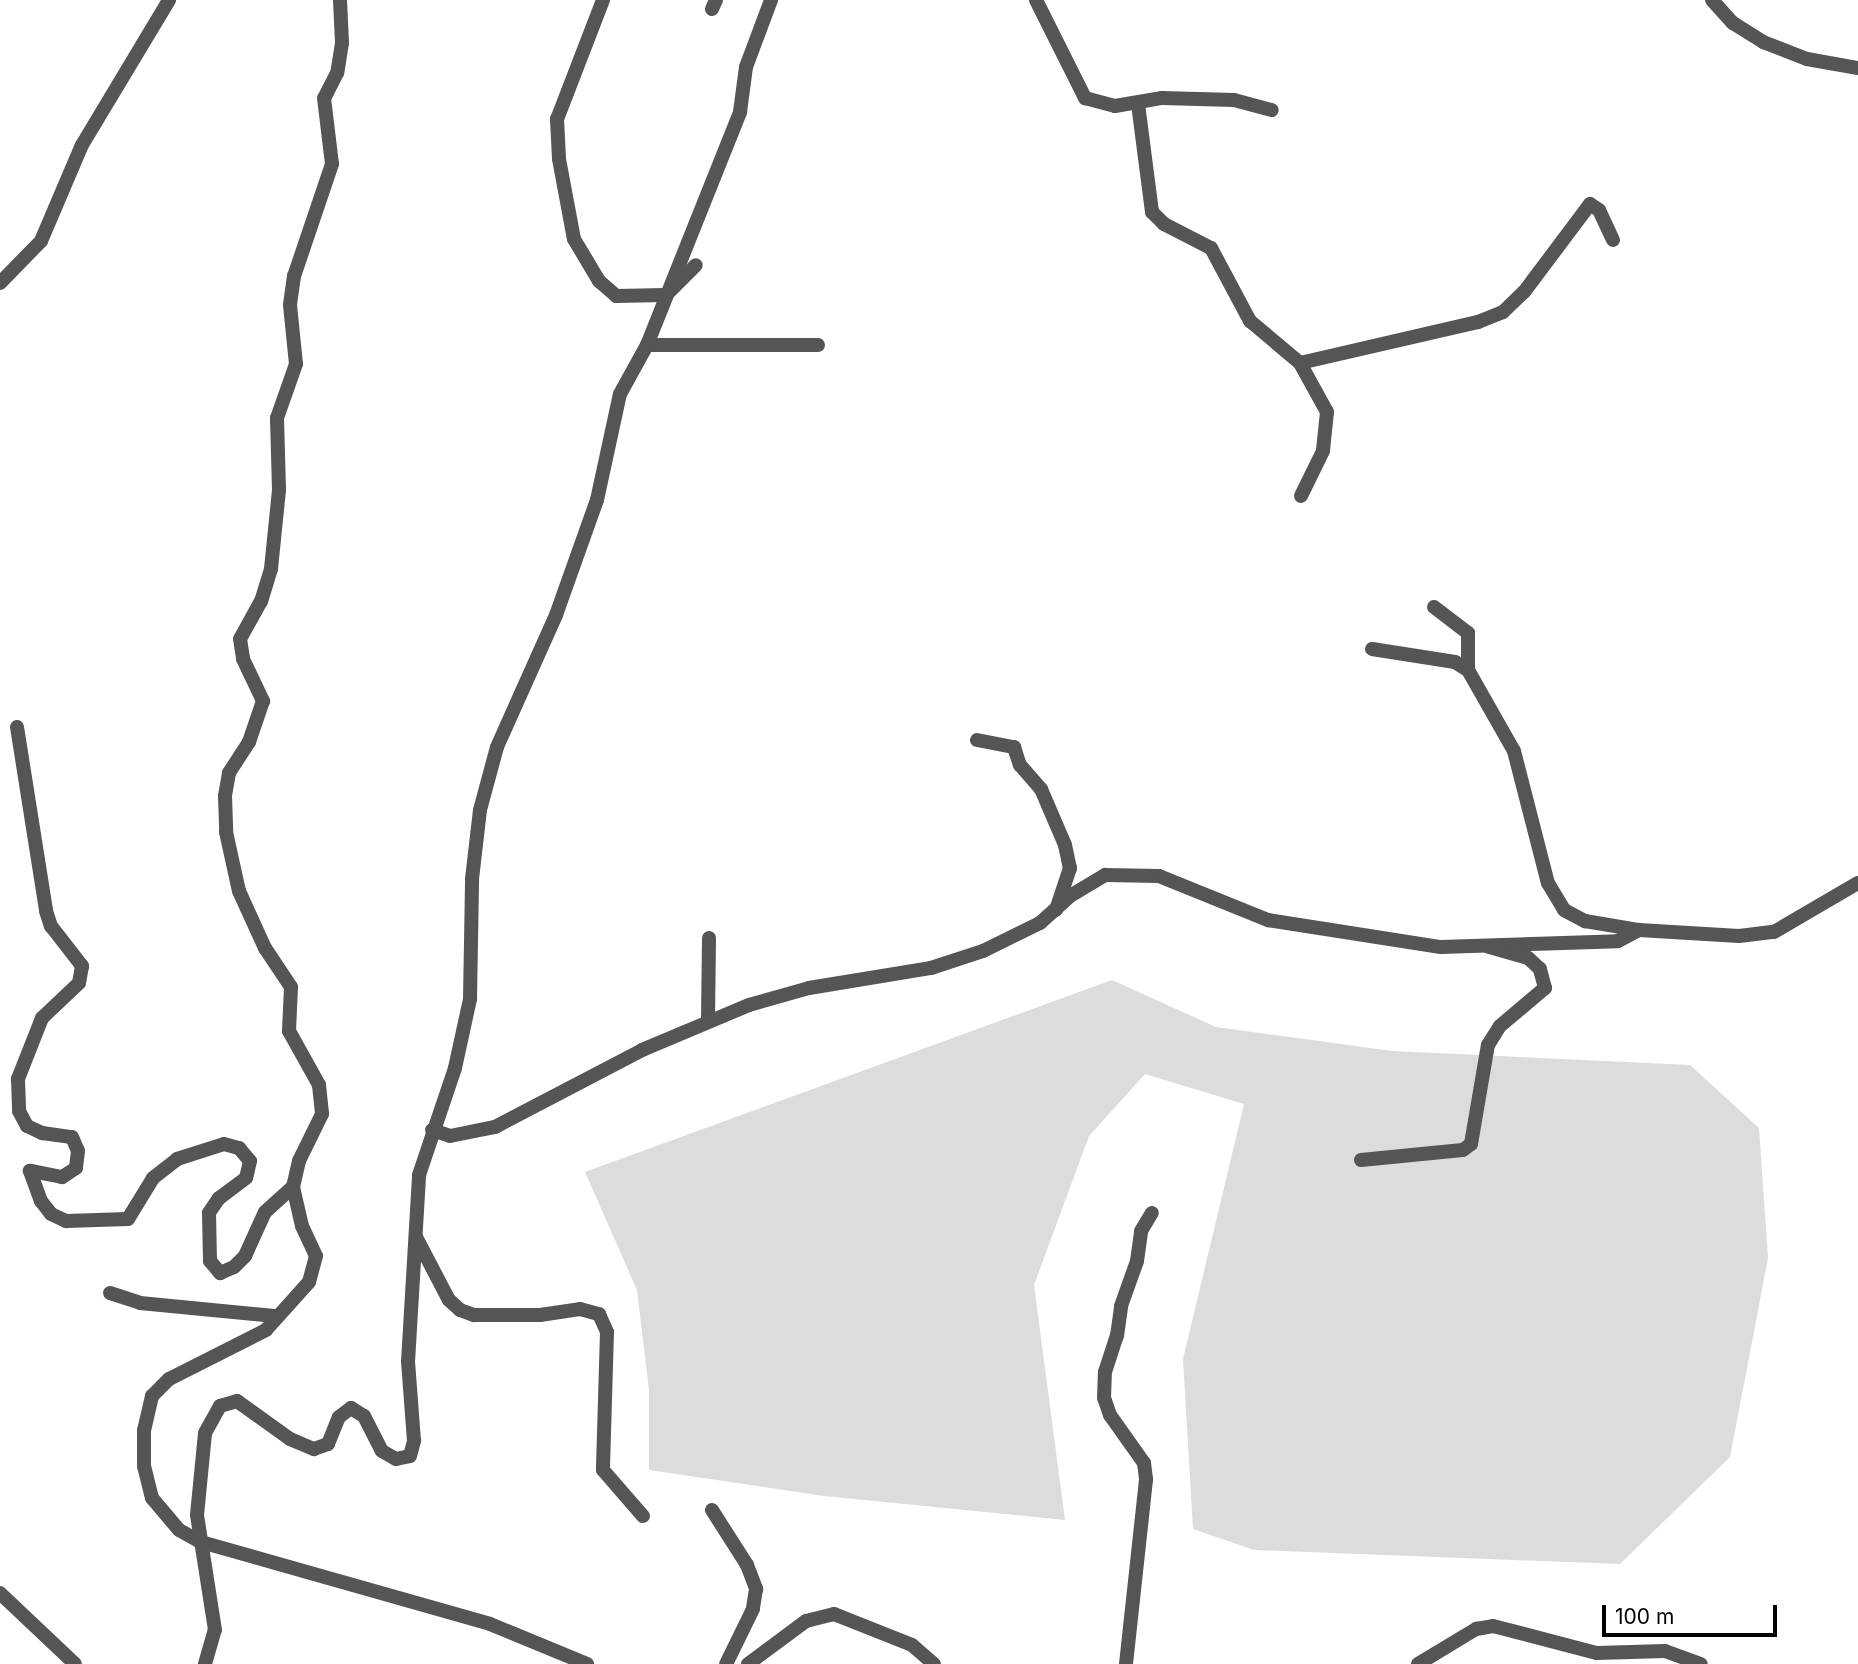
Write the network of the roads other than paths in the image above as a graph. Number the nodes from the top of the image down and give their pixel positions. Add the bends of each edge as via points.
1 (169, 0) edge
2 (340, 0) edge
3 (603, 0) edge
4 (771, 0) edge
5 (1036, 0) edge
6 (1712, 0) edge
7 (1858, 68) edge
8 (1138, 104) junction
9 (1272, 110) dead end
10 (1613, 240) dead end
11 (696, 265) dead end
12 (0, 283) edge
13 (666, 295) junction
14 (647, 345) junction
15 (818, 345) dead end
16 (1300, 363) junction
17 (1301, 496) dead end
18 (1434, 607) dead end
19 (1372, 649) dead end
20 (1468, 670) junction
21 (16, 727) dead end
22 (976, 740) dead end
23 (1858, 883) edge
24 (1056, 911) junction
25 (1639, 930) junction
26 (709, 938) dead end
27 (1487, 947) junction
28 (708, 1020) junction
29 (432, 1130) junction
30 (1361, 1160) dead end
31 (293, 1187) junction
32 (1152, 1213) dead end
33 (416, 1237) junction
34 (110, 1293) dead end
35 (274, 1316) junction
36 (712, 1510) dead end
37 (643, 1516) dead end
38 (201, 1542) junction
39 (0, 1593) edge
40 (75, 1664) edge
41 (205, 1664) edge
42 (587, 1664) edge
43 (726, 1664) edge
44 (748, 1664) edge
45 (934, 1664) edge
46 (1126, 1664) edge
47 (1418, 1664) edge
48 (1701, 1664) edge

1 - 12 street via 82,145 41,242
2 - 31 street via 342,43 337,73 324,98 332,164 294,276 290,305 296,364 277,418 279,490 271,569 261,601 240,639 243,659 262,701 249,742 229,773 225,796 226,832 239,891 265,948 291,987 289,1031 319,1084 322,1114 299,1161
3 - 13 street via 557,119 559,159 574,239 599,281 616,296
4 - 13 street via 746,67 740,112
5 - 8 street via 1079,92 1093,102
6 - 7 street via 1733,23 1763,42 1807,60
8 - 9 street via 1162,98 1234,100
8 - 16 street via 1152,212 1164,224 1211,248 1250,321
10 - 16 street via 1599,209 1590,204 1524,292 1503,312
11 - 13 street
13 - 14 street
14 - 15 street
14 - 29 street via 620,394 597,500 556,614 497,747 483,797 472,879 470,999 455,1068
16 - 17 street via 1327,412 1328,424 1323,451
18 - 20 street via 1468,633
19 - 20 street via 1455,662
20 - 25 street via 1514,751 1548,883 1564,910 1585,921
21 - 31 street via 46,911 51,926 82,966 79,983 42,1017 18,1079 19,1111 27,1126 72,1137 78,1151 76,1168 62,1177 30,1171 41,1201 66,1221 128,1219 153,1178 177,1159 224,1144 239,1149 250,1161 246,1178 219,1198 209,1213 210,1261 220,1273 245,1256 265,1212
22 - 24 street via 1014,747 1020,765 1041,789 1070,867
23 - 25 street via 1774,932 1740,936
24 - 27 street via 1070,896 1105,875 1143,873 1268,920 1441,947
24 - 28 street via 1003,943 931,968 809,988
25 - 27 street via 1618,941
26 - 28 street
27 - 30 street via 1528,958 1540,969 1545,988 1500,1026 1488,1045 1471,1144 1463,1150
28 - 29 street via 495,1127 450,1136
29 - 33 street via 419,1175
31 - 35 street via 302,1226 316,1256 309,1282
32 - 46 street via 1141,1231 1137,1261 1105,1372 1104,1398 1110,1415 1144,1464 1146,1479
33 - 37 street via 449,1300 460,1310 474,1315 540,1315 580,1309 599,1314 607,1332 603,1471
33 - 38 street via 408,1362 414,1441 410,1456 396,1459 382,1451 364,1416 351,1408 339,1418 328,1444 314,1449 290,1439 237,1401 220,1406 205,1433 197,1515
34 - 35 street via 140,1303
35 - 38 street via 266,1330 169,1379 152,1396 144,1430 144,1466 152,1498 179,1530
36 - 43 street via 747,1565 756,1589 753,1609
38 - 41 street via 215,1630
38 - 42 street via 490,1624
39 - 40 street
44 - 45 street via 806,1621 834,1614 912,1646
47 - 48 street via 1476,1629 1493,1626 1597,1653 1665,1651

